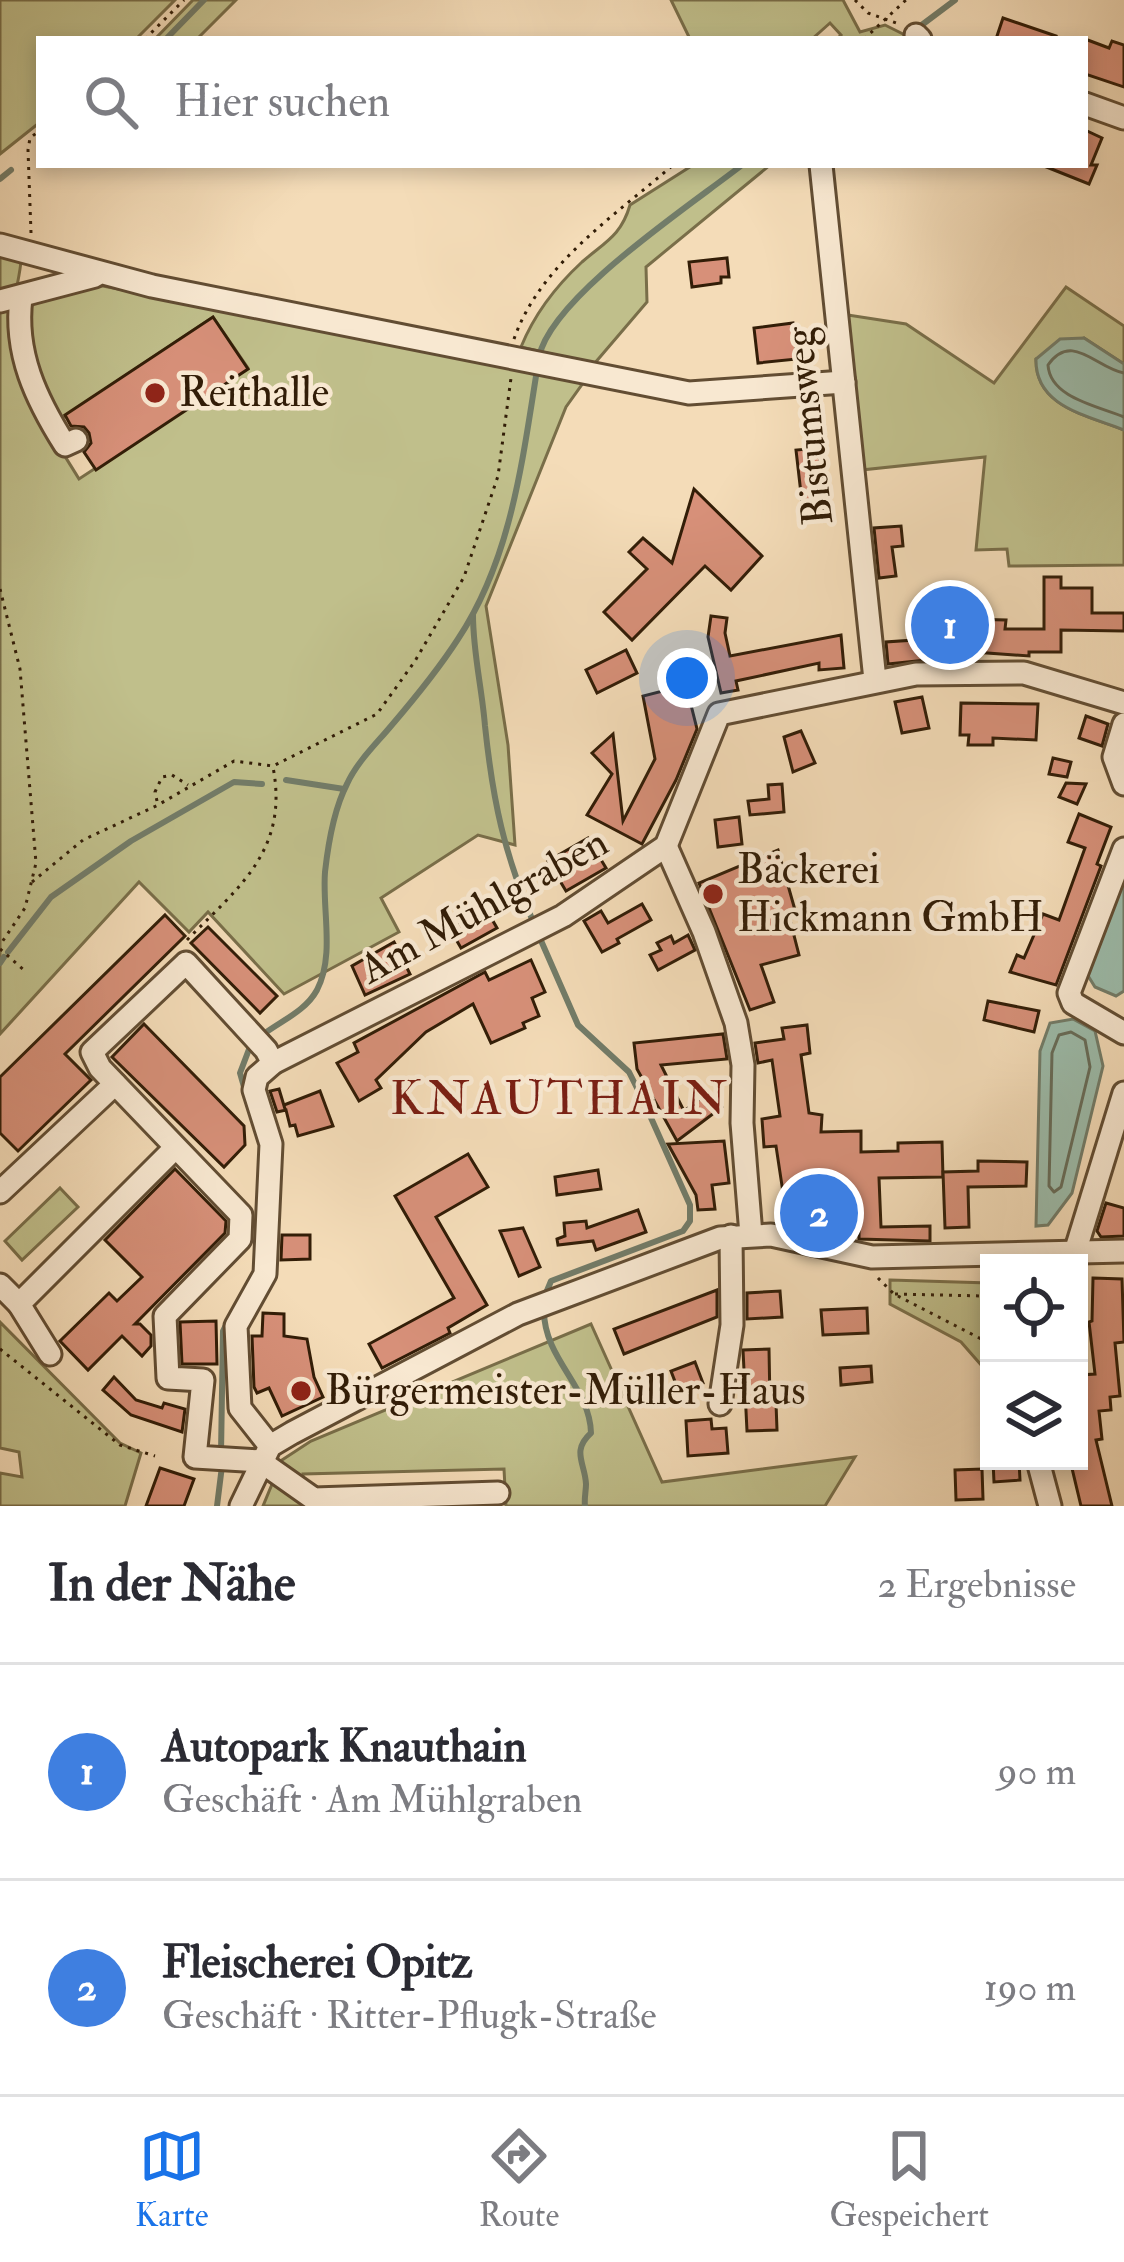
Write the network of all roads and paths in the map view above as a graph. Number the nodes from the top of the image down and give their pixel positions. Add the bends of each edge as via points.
1 (184, 0) edge
2 (855, 0) edge
3 (906, 0) edge
4 (884, 18) junction
5 (911, 32) edge
6 (149, 36) edge
7 (867, 36) edge
8 (1088, 105) edge
9 (1124, 118) edge
10 (36, 133) edge
11 (670, 168) edge
12 (821, 168) edge
13 (0, 245) edge
14 (44, 257) junction
15 (101, 274) junction
16 (10, 299) edge
17 (517, 357) junction
18 (844, 382) junction
19 (76, 440) dead end
20 (0, 589) edge
21 (875, 680) junction
22 (1124, 703) edge
23 (1124, 724) edge
24 (273, 766) junction
25 (1124, 784) edge
26 (190, 787) junction
27 (158, 805) junction
28 (666, 846) junction
29 (1124, 849) edge
30 (32, 882) junction
31 (187, 940) dead end
32 (0, 947) edge
33 (24, 970) dead end
34 (1124, 1033) edge
35 (265, 1063) junction
36 (115, 1084) junction
37 (1124, 1093) edge
38 (174, 1149) junction
39 (0, 1192) edge
40 (741, 1236) junction
41 (1124, 1251) edge
42 (1074, 1254) edge
43 (861, 1255) junction
44 (1088, 1255) edge
45 (980, 1257) edge
46 (0, 1285) edge
47 (895, 1294) junction
48 (980, 1296) edge
49 (19, 1304) junction
50 (980, 1336) edge
51 (0, 1349) edge
52 (50, 1354) dead end
53 (720, 1404) dead end
54 (265, 1454) junction
55 (155, 1456) dead end
56 (1040, 1470) edge
57 (498, 1493) dead end
58 (241, 1506) edge
59 (1050, 1506) edge

1 - 6 path
2 - 4 path
3 - 4 path
4 - 5 path
4 - 7 path
8 - 9 street
10 - 14 path via 28,150 28,212
11 - 17 path via 545,281 516,333
12 - 18 street, Bistumsweg
13 - 14 street
14 - 15 street
15 - 16 street
15 - 17 street
16 - 19 street via 34,390 65,445
17 - 18 street via 689,394
17 - 24 path via 499,476 445,611 377,714
18 - 21 street, Bistumsweg
20 - 30 path via 20,669
21 - 22 street, Am Mühlgraben via 1024,674
21 - 28 street, Am Mühlgraben via 719,714
23 - 25 street via 1114,757
24 - 26 path via 234,761
24 - 31 path via 275,824 265,853
26 - 27 path
26 - 27 path via 163,777 154,792
27 - 30 path via 83,840
28 - 35 street, Am Mühlgraben via 538,928
28 - 40 street via 736,1023 743,1065
29 - 34 street via 1069,993
30 - 32 path
32 - 33 path
35 - 36 street via 249,1031 186,963 92,1052
35 - 54 street via 254,1090 271,1144 265,1274 236,1326 240,1408
36 - 38 street
36 - 39 street
37 - 42 street
38 - 49 street
38 - 54 street via 241,1215 241,1239 165,1316 168,1378 203,1380 195,1457
40 - 43 street
40 - 53 street
40 - 54 street via 518,1314
41 - 44 street
43 - 45 street
43 - 47 path
46 - 49 street
47 - 48 path
47 - 50 path
49 - 52 street
51 - 55 path via 120,1445
54 - 57 street via 314,1499
54 - 58 street
56 - 59 street

